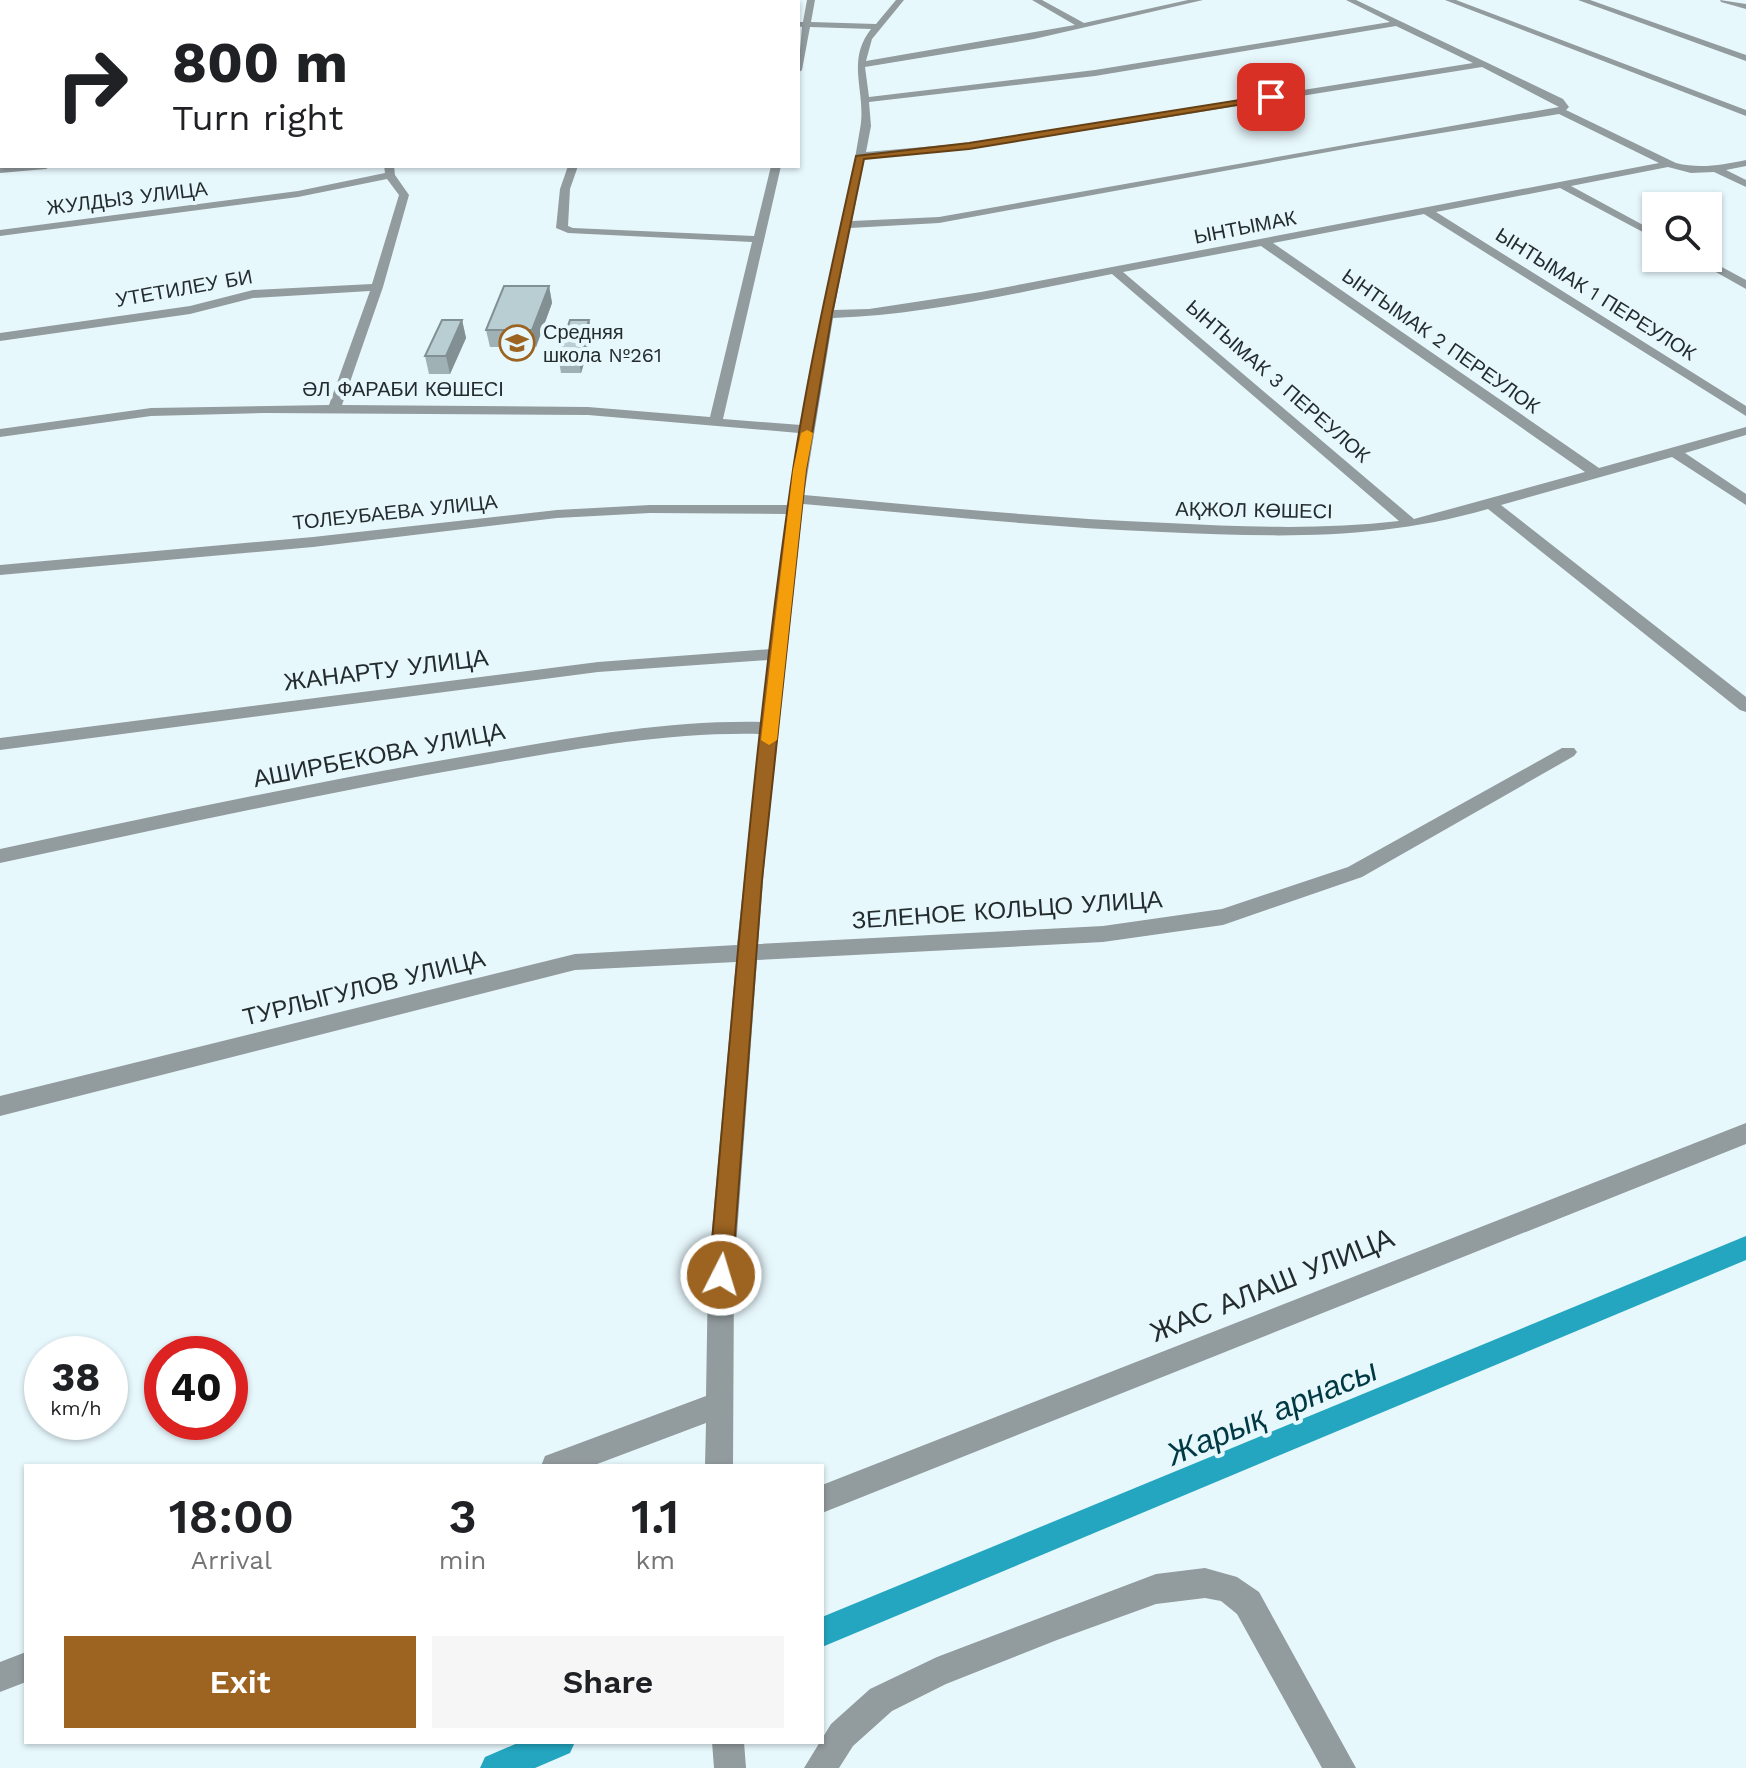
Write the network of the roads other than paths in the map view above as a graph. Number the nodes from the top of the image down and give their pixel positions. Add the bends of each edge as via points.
1 (811, 0) edge
2 (900, 0) edge
3 (1036, 0) edge
4 (1161, 0) edge
5 (1199, 0) edge
6 (1350, 0) edge
7 (1449, 0) edge
8 (1582, 0) edge
9 (1724, 0) edge
10 (1171, 6) junction
11 (1746, 7) edge
12 (803, 24) edge
13 (1396, 24) junction
14 (1082, 25) junction
15 (879, 27) junction
16 (800, 52) edge
17 (1746, 58) edge
18 (1482, 64) junction
19 (860, 65) junction
20 (866, 100) junction
21 (1560, 111) junction
22 (1746, 113) edge
23 (860, 156) junction
24 (1746, 163) edge
25 (1669, 164) junction
26 (23, 168) edge
27 (572, 168) edge
28 (775, 168) edge
29 (1716, 169) junction
30 (0, 170) edge
31 (390, 171) edge
32 (1560, 184) junction
33 (1746, 184) edge
34 (1425, 210) junction
35 (847, 225) junction
36 (1642, 228) edge
37 (0, 233) edge
38 (756, 239) junction
39 (1263, 242) junction
40 (1115, 271) junction
41 (1722, 272) edge
42 (1746, 285) edge
43 (377, 287) junction
44 (827, 314) junction
45 (0, 337) edge
46 (334, 409) junction
47 (1746, 412) edge
48 (716, 421) junction
49 (808, 430) junction
50 (1746, 431) edge
51 (0, 433) edge
52 (1673, 451) junction
53 (1596, 473) junction
54 (1746, 501) edge
55 (1490, 504) junction
56 (796, 505) junction
57 (1411, 524) junction
58 (0, 570) edge
59 (779, 654) junction
60 (1746, 706) edge
61 (770, 728) junction
62 (0, 744) edge
63 (1568, 752) dead end
64 (0, 856) edge
65 (746, 952) junction
66 (0, 1106) edge
67 (1746, 1133) edge
68 (718, 1405) junction
69 (560, 1464) edge
70 (719, 1464) edge
71 (824, 1498) edge
72 (24, 1668) edge
73 (0, 1677) edge
74 (728, 1744) edge
75 (730, 1768) edge
76 (820, 1768) edge
77 (1340, 1768) edge

1 - 12 street
2 - 15 street
3 - 14 street
4 - 10 street
5 - 10 street
6 - 13 street
7 - 22 street
8 - 17 street
9 - 11 street
10 - 14 street
12 - 15 street
12 - 16 street
13 - 18 street
13 - 20 street via 1095,73
14 - 19 street
15 - 19 street via 865,43
18 - 21 street via 1560,101
18 - 23 street via 969,146
19 - 20 street
20 - 23 street
21 - 25 street
21 - 35 street via 939,220
23 - 35 street
24 - 29 street
25 - 29 street
25 - 32 street, ЫНТЫМАК
26 - 30 street
27 - 38 street via 562,228
28 - 38 street
29 - 33 street
31 - 37 street, ЖУЛДЫЗ УЛИЦА via 298,194
31 - 43 street via 404,195
32 - 34 street, ЫНТЫМАК
32 - 36 street
34 - 39 street, ЫНТЫМАК
34 - 47 street, ЫНТЫМАК 1 ПЕРЕУЛОК
35 - 44 street
38 - 48 street
39 - 40 street, ЫНТЫМАК
39 - 53 street, ЫНТЫМАК 2 ПЕРЕУЛОК
40 - 44 street, ЫНТЫМАК via 906,309
40 - 57 street, ЫНТЫМАК 3 ПЕРЕУЛОК
41 - 42 street
43 - 45 street, УТЕТИЛЕУ БИ via 253,294 190,310
43 - 46 street
44 - 49 street
46 - 48 street, ӘЛ ФАРАБИ КӨШЕСІ via 543,409
46 - 51 street, ӘЛ ФАРАБИ КӨШЕСІ via 151,412
48 - 49 street, ӘЛ ФАРАБИ КӨШЕСІ
49 - 56 street
50 - 52 street, АҚЖОЛ КӨШЕСІ
52 - 53 street, АҚЖОЛ КӨШЕСІ
52 - 54 street
53 - 55 street, АҚЖОЛ КӨШЕСІ
55 - 57 street, АҚЖОЛ КӨШЕСІ
55 - 60 street
56 - 57 street, АҚЖОЛ КӨШЕСІ via 1267,533
56 - 58 street, ТОЛЕУБАЕВА УЛИЦА via 557,514
56 - 59 street
59 - 61 street
59 - 62 street, ЖАНАРТУ УЛИЦА via 598,667
61 - 64 street, АШИРБЕКОВА УЛИЦА via 717,725 603,738 389,774
61 - 65 street
63 - 65 street, ЗЕЛЕНОЕ КОЛЬЦО УЛИЦА via 1355,872 1223,917 1103,934
65 - 66 street, ТУРЛЫГУЛОВ УЛИЦА via 575,962
65 - 68 street via 721,1275
67 - 71 street, ЖАС АЛАШ УЛИЦА
68 - 69 street
68 - 70 street
72 - 73 street
74 - 75 street
76 - 77 street via 842,1735 881,1700 937,1672 1156,1589 1205,1583 1227,1587 1248,1603

